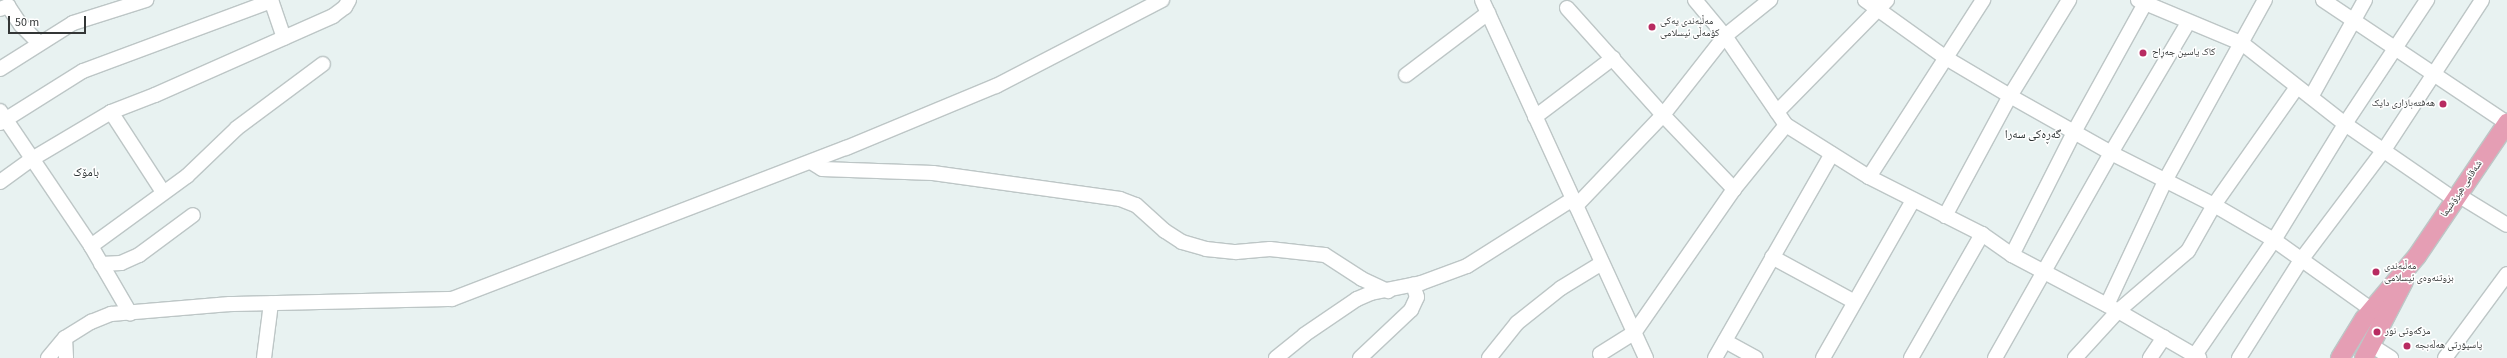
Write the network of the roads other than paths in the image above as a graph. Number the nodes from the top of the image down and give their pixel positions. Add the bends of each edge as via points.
1 (146, 0) edge
2 (271, 0) edge
3 (349, 0) edge
4 (1162, 0) edge
5 (1482, 0) edge
6 (1695, 0) edge
7 (1770, 0) edge
8 (1866, 0) edge
9 (1887, 0) edge
10 (1983, 0) edge
11 (2069, 0) edge
12 (2265, 0) edge
13 (2323, 0) edge
14 (2365, 0) edge
15 (2427, 0) edge
16 (2482, 0) edge
17 (2143, 1) edge
18 (1567, 8) dead end
19 (0, 9) edge
20 (1877, 10) junction
21 (1488, 13) junction
22 (2354, 19) junction
23 (2188, 22) junction
24 (1725, 36) junction
25 (284, 38) junction
26 (39, 43) junction
27 (2243, 44) junction
28 (2394, 47) junction
29 (1613, 58) junction
30 (1946, 58) junction
31 (323, 64) dead end
32 (0, 69) edge
33 (2432, 74) junction
34 (1406, 75) dead end
35 (2297, 87) junction
36 (2010, 96) junction
37 (2311, 97) junction
38 (111, 112) junction
39 (1778, 112) junction
40 (1663, 115) junction
41 (1535, 117) junction
42 (2, 118) edge
43 (2507, 123) edge
44 (2345, 124) junction
45 (1786, 125) junction
46 (2074, 132) junction
47 (2384, 150) junction
48 (2111, 153) junction
49 (1832, 154) junction
50 (32, 159) junction
51 (811, 162) junction
52 (1869, 176) junction
53 (2166, 179) junction
54 (0, 182) edge
55 (1734, 189) junction
56 (163, 192) junction
57 (2456, 198) junction
58 (1913, 200) junction
59 (1574, 202) junction
60 (2214, 205) junction
61 (193, 215) dead end
62 (1945, 216) junction
63 (2507, 225) edge
64 (1982, 234) junction
65 (2274, 240) junction
66 (91, 246) junction
67 (2012, 255) junction
68 (1772, 257) junction
69 (2301, 260) junction
70 (1602, 263) junction
71 (101, 264) junction
72 (2044, 272) junction
73 (2507, 274) edge
74 (1413, 285) junction
75 (1388, 290) junction
76 (1855, 302) junction
77 (271, 303) junction
78 (2113, 308) junction
79 (130, 313) junction
80 (2379, 314) junction
81 (1634, 333) junction
82 (2164, 337) junction
83 (65, 338) junction
84 (1724, 341) junction
85 (2368, 351) edge
86 (1600, 354) dead end
87 (2197, 357) edge
88 (48, 358) edge
89 (66, 358) edge
90 (264, 358) edge
91 (1276, 358) edge
92 (1360, 358) edge
93 (1489, 358) edge
94 (1646, 358) edge
95 (1715, 358) edge
96 (1756, 358) edge
97 (1823, 358) edge
98 (1911, 358) edge
99 (1995, 358) edge
100 (2075, 358) edge
101 (2150, 358) edge
102 (2239, 358) edge
103 (2340, 358) edge
104 (2391, 358) edge
105 (2445, 358) edge

1 - 26 street via 73,23
2 - 25 street
2 - 42 street via 83,71
3 - 25 street via 345,7 333,16
4 - 51 street via 996,86
5 - 21 street
6 - 24 street
7 - 24 street
8 - 20 street
9 - 20 street
10 - 30 street
11 - 36 street
12 - 27 street
13 - 22 street
14 - 22 street
15 - 28 street
16 - 33 street
17 - 23 street
17 - 46 street
18 - 29 street
19 - 26 street via 8,6 21,25
20 - 30 street
20 - 39 street
21 - 34 street
21 - 41 street
22 - 28 street
22 - 37 street
23 - 27 street
23 - 48 street
24 - 39 street
24 - 40 street
25 - 38 street
26 - 32 street
27 - 35 street
27 - 53 street
28 - 33 street
28 - 44 street
29 - 40 street
29 - 41 street
30 - 36 street
30 - 52 street
31 - 56 street via 237,128 187,176
33 - 43 street
33 - 47 street
35 - 37 street
35 - 60 street
36 - 46 street
36 - 62 street
37 - 44 street
38 - 50 street
38 - 56 street
39 - 45 street
40 - 55 street
40 - 59 street
41 - 59 street
42 - 50 street
43 - 57 main road, شەقامی هیرۆشیما
44 - 47 street
44 - 65 street
45 - 49 street
45 - 55 street
46 - 48 street
46 - 67 street
47 - 57 street
47 - 69 street
48 - 53 street
48 - 72 street
49 - 52 street
49 - 68 street
50 - 54 street
50 - 66 street
51 - 75 street via 822,169 933,173 1120,199 1136,205 1165,231 1182,242 1206,249 1236,252 1270,249 1325,255 1362,279
51 - 77 street via 452,299
52 - 58 street
53 - 60 street
53 - 78 street
55 - 81 street
56 - 66 street
57 - 63 street
57 - 80 main road, شەقامی هیرۆشیما
58 - 62 street
58 - 76 street
59 - 70 street
59 - 74 street via 1467,266
60 - 65 street
60 - 78 street via 2188,251
61 - 71 street via 139,255 121,262
62 - 64 street
64 - 67 street
64 - 98 street
65 - 69 street
65 - 87 street
66 - 71 street
67 - 72 street
68 - 76 street
68 - 84 street
69 - 80 street
69 - 102 street
70 - 81 street
70 - 93 street via 1560,288 1517,323
71 - 79 street
72 - 78 street
72 - 99 street
73 - 105 street
74 - 75 street
74 - 92 street via 1417,297 1411,310
75 - 91 street via 1371,293 1342,308
76 - 97 street
77 - 79 street
77 - 90 street
78 - 82 street
78 - 100 street
79 - 83 street via 111,314 91,322
80 - 85 main road
80 - 103 main road
81 - 86 street
81 - 94 street
82 - 87 street
82 - 101 street
83 - 88 street
83 - 89 street
84 - 95 street
84 - 96 street
85 - 104 street

